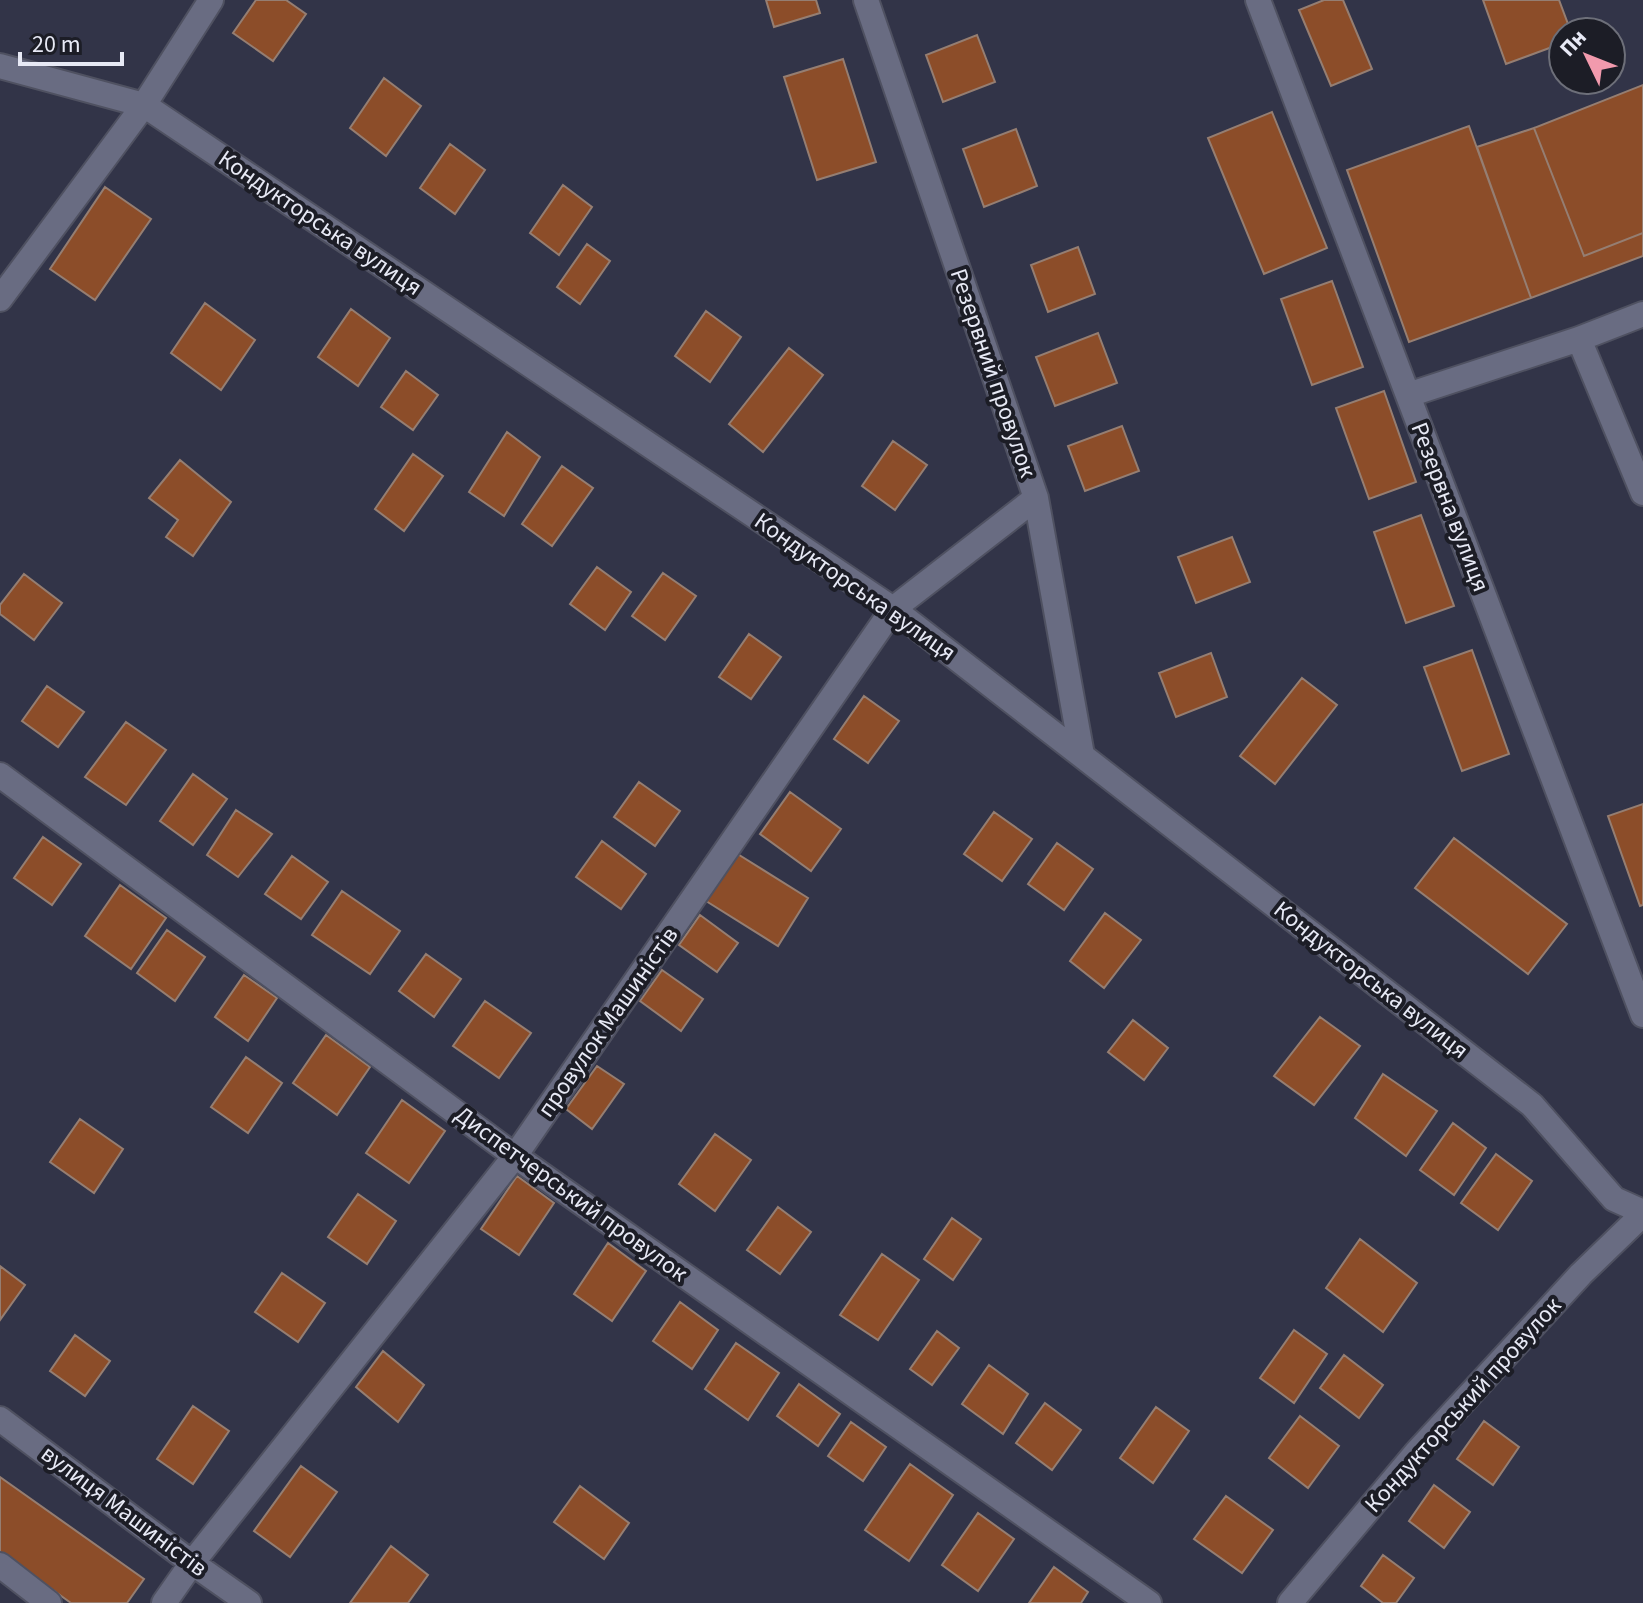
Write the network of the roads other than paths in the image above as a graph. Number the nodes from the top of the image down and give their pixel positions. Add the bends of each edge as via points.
1 (211, 0) edge
2 (866, 0) edge
3 (1258, 0) edge
4 (0, 66) edge
5 (144, 105) junction
6 (0, 299) edge
7 (1643, 314) edge
8 (1579, 339) junction
9 (1408, 395) junction
10 (1643, 493) edge
11 (1036, 498) junction
12 (893, 609) junction
13 (1082, 755) junction
14 (0, 775) edge
15 (1643, 1015) edge
16 (515, 1156) junction
17 (1643, 1213) edge
18 (0, 1419) edge
19 (192, 1563) junction
20 (0, 1565) edge
21 (49, 1603) edge
22 (164, 1603) edge
23 (249, 1603) edge
24 (1149, 1603) edge
25 (1290, 1603) edge

1 - 5 street
2 - 11 street, Резервний провулок
3 - 9 street, Резервна вулиця
4 - 5 street, Кондукторська вулиця
5 - 6 street
5 - 12 street, Кондукторська вулиця
7 - 8 street
8 - 9 street
8 - 10 street
9 - 15 street, Резервна вулиця
11 - 12 street, провулок Машиністів
11 - 13 street, Резервний провулок
12 - 13 street, Кондукторська вулиця
12 - 16 street, провулок Машиністів
13 - 17 street, Кондукторська вулиця via 1532,1105 1614,1199
14 - 16 street, Диспетчерський провулок
16 - 19 street, провулок Машиністів
16 - 24 street, Диспетчерський провулок
17 - 25 street, Кондукторський провулок via 1416,1453
18 - 19 street, вулиця Машиністів
19 - 22 street, провулок Машиністів
19 - 23 street, вулиця Машиністів
20 - 21 street

